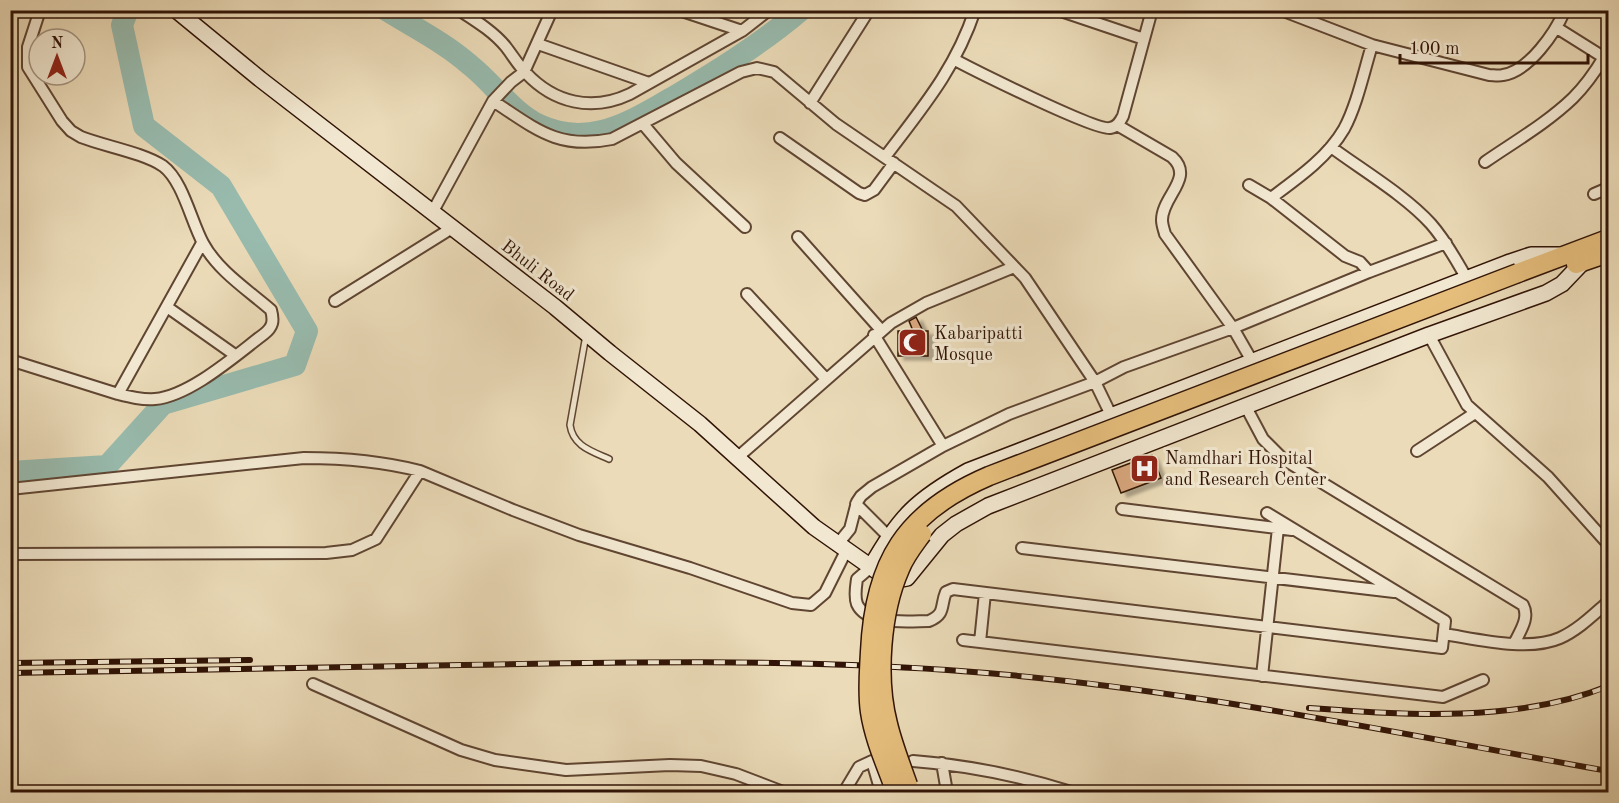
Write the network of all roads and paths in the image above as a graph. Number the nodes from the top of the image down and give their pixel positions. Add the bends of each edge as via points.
1 (40, 10) edge
2 (176, 10) edge
3 (459, 10) edge
4 (552, 10) edge
5 (679, 10) edge
6 (769, 10) edge
7 (869, 10) edge
8 (975, 10) edge
9 (1058, 10) edge
10 (1152, 10) edge
11 (1281, 10) edge
12 (1565, 10) edge
13 (1557, 28) junction
14 (742, 31) junction
15 (1144, 39) junction
16 (538, 44) junction
17 (1372, 45) junction
18 (1606, 58) edge
19 (955, 60) junction
20 (524, 72) junction
21 (649, 83) junction
22 (495, 99) junction
23 (810, 103) junction
24 (643, 124) junction
25 (1117, 125) junction
26 (780, 138) dead end
27 (1331, 147) junction
28 (890, 160) junction
29 (1485, 162) dead end
30 (1249, 184) dead end
31 (1608, 188) edge
32 (1594, 194) dead end
33 (1271, 198) junction
34 (432, 213) junction
35 (745, 227) dead end
36 (453, 228) junction
37 (798, 237) dead end
38 (1608, 239) edge
39 (202, 243) junction
40 (1446, 243) junction
41 (1589, 254) edge
42 (1014, 267) junction
43 (1370, 272) junction
44 (1467, 279) junction
45 (747, 294) dead end
46 (335, 301) dead end
47 (167, 307) junction
48 (1233, 328) junction
49 (586, 333) junction
50 (878, 333) junction
51 (1429, 335) junction
52 (235, 355) junction
53 (10, 360) edge
54 (1252, 361) junction
55 (826, 379) junction
56 (1095, 382) junction
57 (118, 394) junction
58 (1246, 407) junction
59 (1475, 413) junction
60 (1111, 415) junction
61 (942, 446) junction
62 (1417, 451) dead end
63 (738, 457) junction
64 (609, 459) dead end
65 (420, 471) junction
66 (10, 489) edge
67 (856, 504) junction
68 (1122, 509) dead end
69 (1267, 513) dead end
70 (1278, 528) junction
71 (1295, 530) junction
72 (888, 536) junction
73 (1608, 544) edge
74 (842, 548) junction
75 (1022, 548) dead end
76 (10, 554) edge
77 (871, 567) junction
78 (1273, 578) junction
79 (1397, 592) junction
80 (985, 593) junction
81 (1608, 602) edge
82 (1268, 627) junction
83 (1444, 634) junction
84 (963, 640) dead end
85 (980, 642) junction
86 (1514, 644) junction
87 (1262, 676) junction
88 (1483, 680) dead end
89 (314, 684) dead end
90 (913, 761) dead end
91 (942, 763) junction
92 (898, 791) edge
93 (783, 792) edge
94 (844, 792) edge
95 (947, 792) edge
96 (1071, 792) edge

1 - 39 street via 28,47 28,67 62,121 81,138 162,166 172,175
2 - 34 main road, Bhuli Road
3 - 20 street via 505,46
4 - 16 street
5 - 14 street
6 - 14 street
7 - 23 street
8 - 19 street
9 - 15 street
10 - 15 street
11 - 17 street
12 - 13 street
13 - 17 street via 1530,59 1503,75 1479,73
13 - 18 street
14 - 21 street
15 - 25 street via 1124,116
16 - 20 street
16 - 21 street
17 - 27 street via 1345,127
18 - 29 street via 1571,100
19 - 25 street via 1098,127 1108,129
19 - 28 street
20 - 21 street via 542,89 562,100 587,105 615,101
20 - 22 street
22 - 24 street via 533,128 572,142 612,139
22 - 34 street
23 - 24 street via 774,72 757,68 741,72
23 - 28 street
24 - 35 street via 676,163
25 - 48 street via 1178,162 1181,175 1162,220 1165,234
26 - 28 street via 865,195 874,190
27 - 33 street
27 - 40 street via 1408,204
28 - 42 street via 956,206
30 - 33 street
31 - 32 street
33 - 43 street
34 - 36 main road, Bhuli Road
36 - 46 street
36 - 49 main road, Bhuli Road
37 - 50 street
38 - 41 highway
39 - 47 street
39 - 52 street via 218,264 271,310 274,319 271,328
40 - 43 street
40 - 44 street
41 - 44 main road via 1531,255
41 - 51 main road, Bhuli Road via 1562,284 1546,293
41 - 92 highway, bridge via 989,476 936,505 897,547 882,577 872,618 870,712
42 - 50 street via 926,303
42 - 56 street
43 - 48 street
44 - 54 main road
45 - 55 street
47 - 52 street
47 - 57 street
48 - 54 street
48 - 56 street via 1124,367
49 - 63 main road, Bhuli Road
49 - 64 lane via 571,435 576,442
50 - 55 street
50 - 61 street
51 - 58 main road, Bhuli Road
51 - 59 street
52 - 57 street via 190,387 158,399
53 - 57 street
54 - 60 main road
55 - 63 street
56 - 60 street
56 - 61 street via 1009,414
58 - 77 main road, Bhuli Road via 988,506 942,535 907,578 896,580
58 - 86 street via 1263,439 1283,459 1523,605 1526,620
59 - 62 street
59 - 73 street via 1548,477
60 - 72 main road via 968,471 927,496
61 - 67 street via 872,487
63 - 74 main road, Bhuli Road
65 - 66 street via 384,462 304,458
65 - 74 street via 579,535 792,603 811,605 825,592
65 - 76 street via 376,539 352,550
67 - 72 street
67 - 74 street
68 - 70 street
69 - 71 street
70 - 71 street
70 - 78 street
71 - 79 street
72 - 77 main road
74 - 77 main road, Bhuli Road
75 - 78 street
77 - 80 street via 857,579 855,600 865,614 875,618 929,621 941,614 949,590
78 - 79 street
78 - 82 street
79 - 83 street via 1445,621
80 - 82 street
80 - 85 street
81 - 86 street via 1558,639 1541,644
82 - 83 street via 1442,648
82 - 87 street
83 - 86 street
84 - 85 street
85 - 87 street
87 - 88 street via 1443,697
89 - 93 street via 460,750 495,760 566,770 700,766 736,774
90 - 91 street
91 - 95 street
91 - 96 street via 1011,775
92 - 94 street via 872,762 859,767

